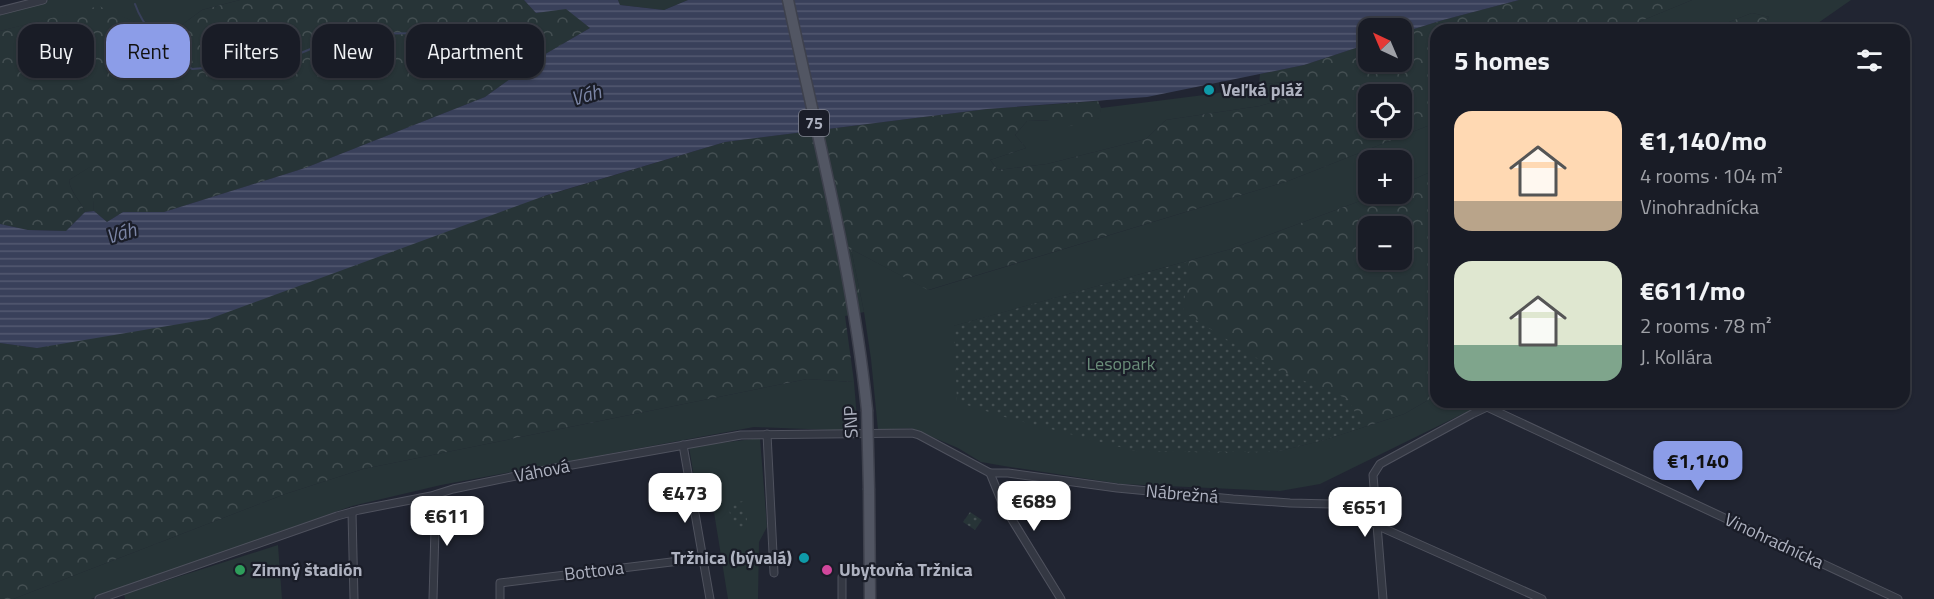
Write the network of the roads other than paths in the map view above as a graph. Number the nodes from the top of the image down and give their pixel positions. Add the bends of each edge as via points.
1 (43, 0) edge
2 (788, 0) edge
3 (0, 11) edge
4 (767, 434) junction
5 (684, 445) junction
6 (990, 473) junction
7 (436, 495) junction
8 (1374, 505) junction
9 (352, 512) junction
10 (1376, 525) junction
11 (704, 558) junction
12 (774, 573) dead end
13 (842, 577) dead end
14 (99, 599) edge
15 (354, 599) edge
16 (433, 599) edge
17 (500, 599) edge
18 (710, 599) edge
19 (842, 599) edge
20 (870, 599) edge
21 (1061, 599) edge
22 (1383, 599) edge
23 (1542, 599) edge
24 (1898, 599) edge

1 - 3 street
2 - 20 main road, SNP / 75, bridge via 841,245 861,363 867,410
4 - 5 street, Váhová
4 - 6 street, Váhová via 912,433
4 - 12 street
5 - 7 street, Váhová
5 - 11 street
6 - 8 street, Nábrežná via 1233,499
6 - 21 street via 1003,505
7 - 9 street, Váhová
7 - 16 street
8 - 10 street
8 - 24 street, Vinohradnícka via 1372,476 1380,464 1487,408
9 - 14 street, Váhová
9 - 15 street
10 - 22 street
10 - 23 street
11 - 17 street, Bottova via 500,583
11 - 18 street
13 - 19 street

